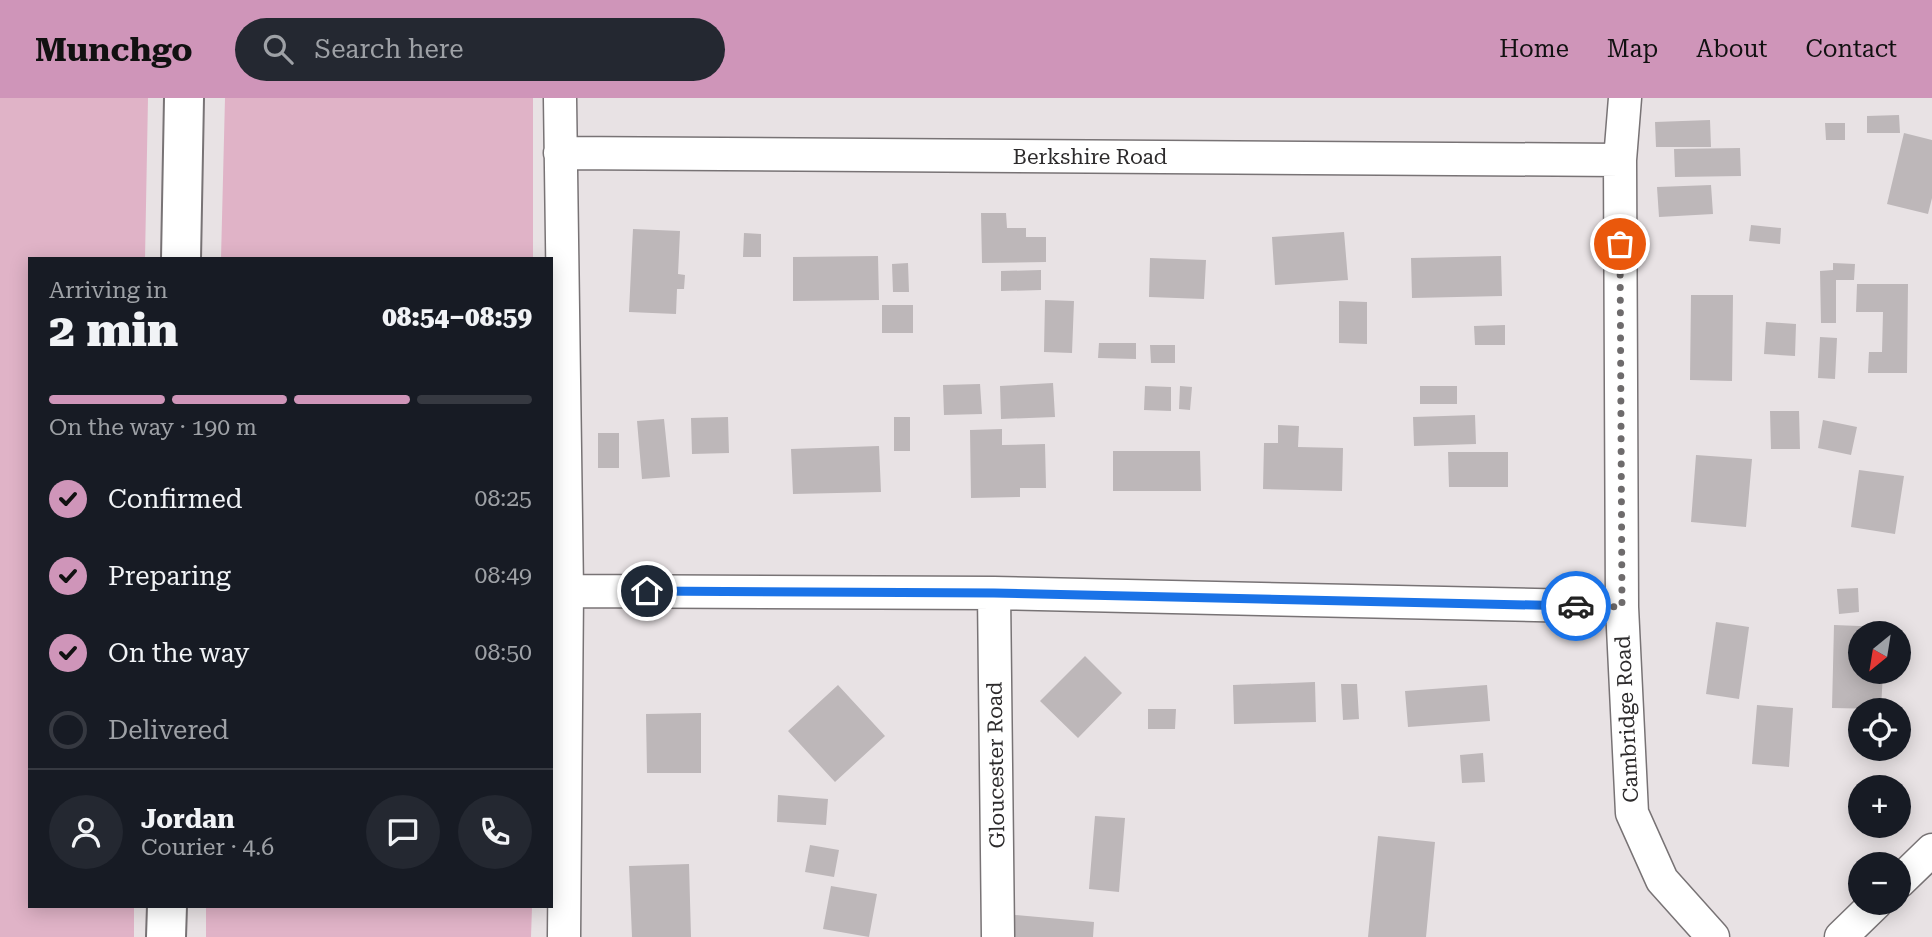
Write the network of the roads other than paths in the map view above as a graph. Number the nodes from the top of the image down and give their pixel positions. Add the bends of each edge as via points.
1 (184, 98) edge
2 (560, 98) edge
3 (1625, 98) edge
4 (560, 153) junction
5 (1620, 160) junction
6 (181, 257) edge
7 (567, 591) junction
8 (994, 593) junction
9 (1622, 607) junction
10 (1932, 850) edge
11 (1911, 870) edge
12 (167, 908) edge
13 (1864, 915) edge
14 (166, 937) edge
15 (564, 937) edge
16 (998, 937) edge
17 (1713, 937) edge
18 (1841, 937) edge

1 - 6 main road
2 - 4 street
3 - 5 street, Cambridge Road
4 - 5 street, Berkshire Road
4 - 7 street
5 - 9 street, Cambridge Road
7 - 8 street
7 - 15 street
8 - 9 street
8 - 16 street, Gloucester Road
9 - 17 street, Cambridge Road via 1632,813 1662,880
10 - 11 street
12 - 14 main road
13 - 18 street

